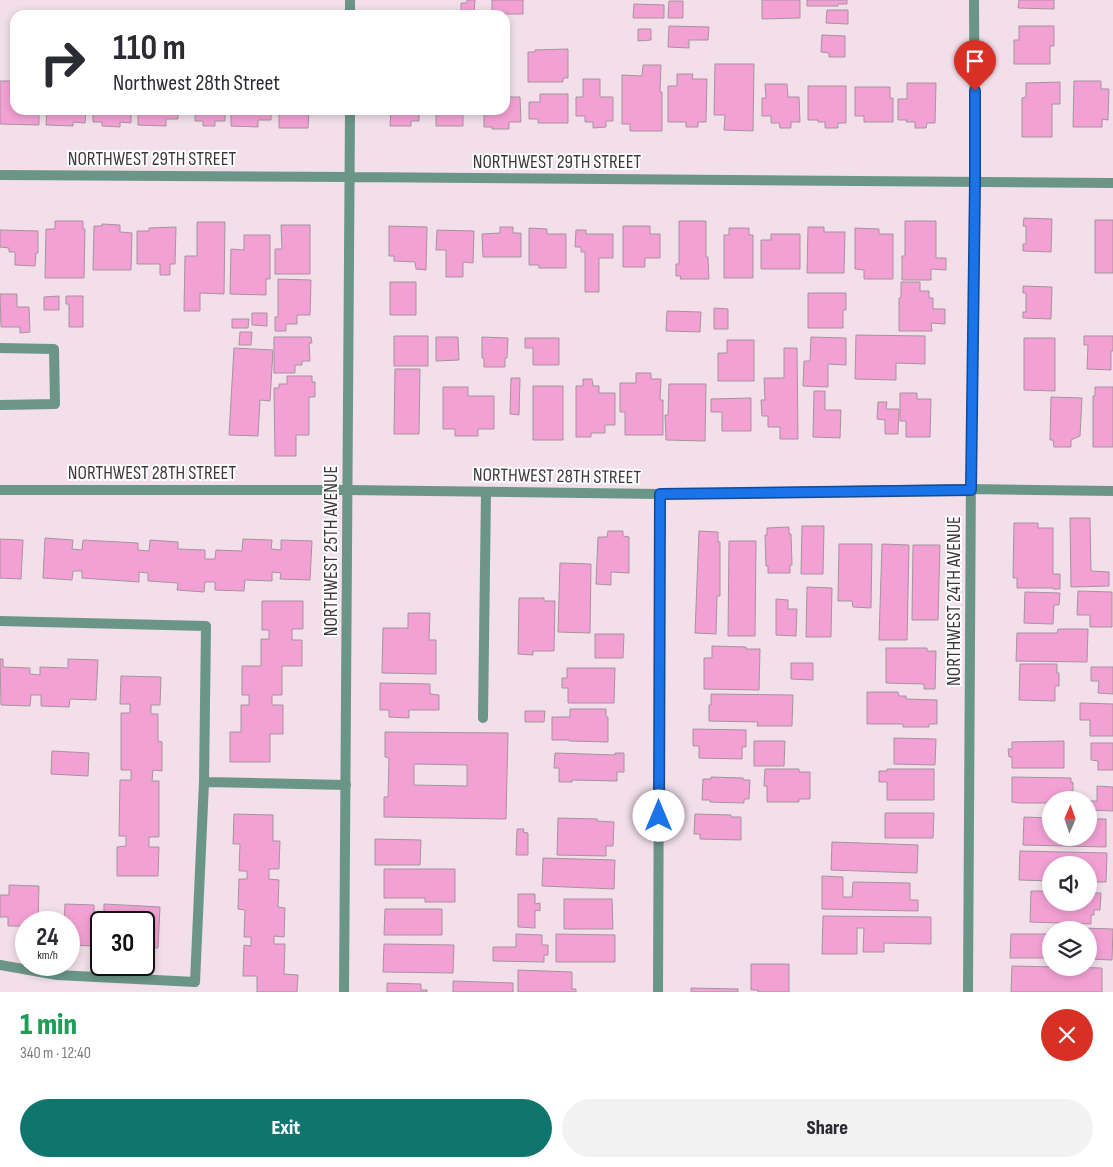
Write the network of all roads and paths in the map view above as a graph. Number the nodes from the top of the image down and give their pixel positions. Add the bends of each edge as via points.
1 (974, 0) edge
2 (350, 115) edge
3 (0, 175) edge
4 (350, 177) junction
5 (975, 182) junction
6 (1113, 183) edge
7 (0, 348) edge
8 (0, 405) edge
9 (0, 490) edge
10 (347, 490) junction
11 (971, 490) junction
12 (1113, 491) edge
13 (486, 492) junction
14 (660, 494) junction
15 (0, 622) edge
16 (483, 718) dead end
17 (204, 782) junction
18 (346, 785) junction
19 (0, 965) edge
20 (344, 992) edge
21 (658, 992) edge
22 (968, 992) edge

1 - 5 street, NORTHWEST 24TH AVENUE
2 - 4 street, NORTHWEST 25TH AVENUE
3 - 4 street, NORTHWEST 29TH STREET
4 - 5 street, NORTHWEST 29TH STREET
4 - 10 street, NORTHWEST 25TH AVENUE
5 - 6 street, NORTHWEST 29TH STREET
5 - 11 street, NORTHWEST 24TH AVENUE
7 - 8 street via 54,349 54,404
9 - 10 street, NORTHWEST 28TH STREET
10 - 13 street, NORTHWEST 28TH STREET
10 - 18 street, NORTHWEST 25TH AVENUE
11 - 12 street, NORTHWEST 28TH STREET
11 - 14 street, NORTHWEST 28TH STREET
11 - 22 street, NORTHWEST 24TH AVENUE
13 - 14 street, NORTHWEST 28TH STREET
13 - 16 street
14 - 21 street
15 - 17 street via 206,626
17 - 18 street
17 - 19 street via 195,982 57,975
18 - 20 street, NORTHWEST 25TH AVENUE

